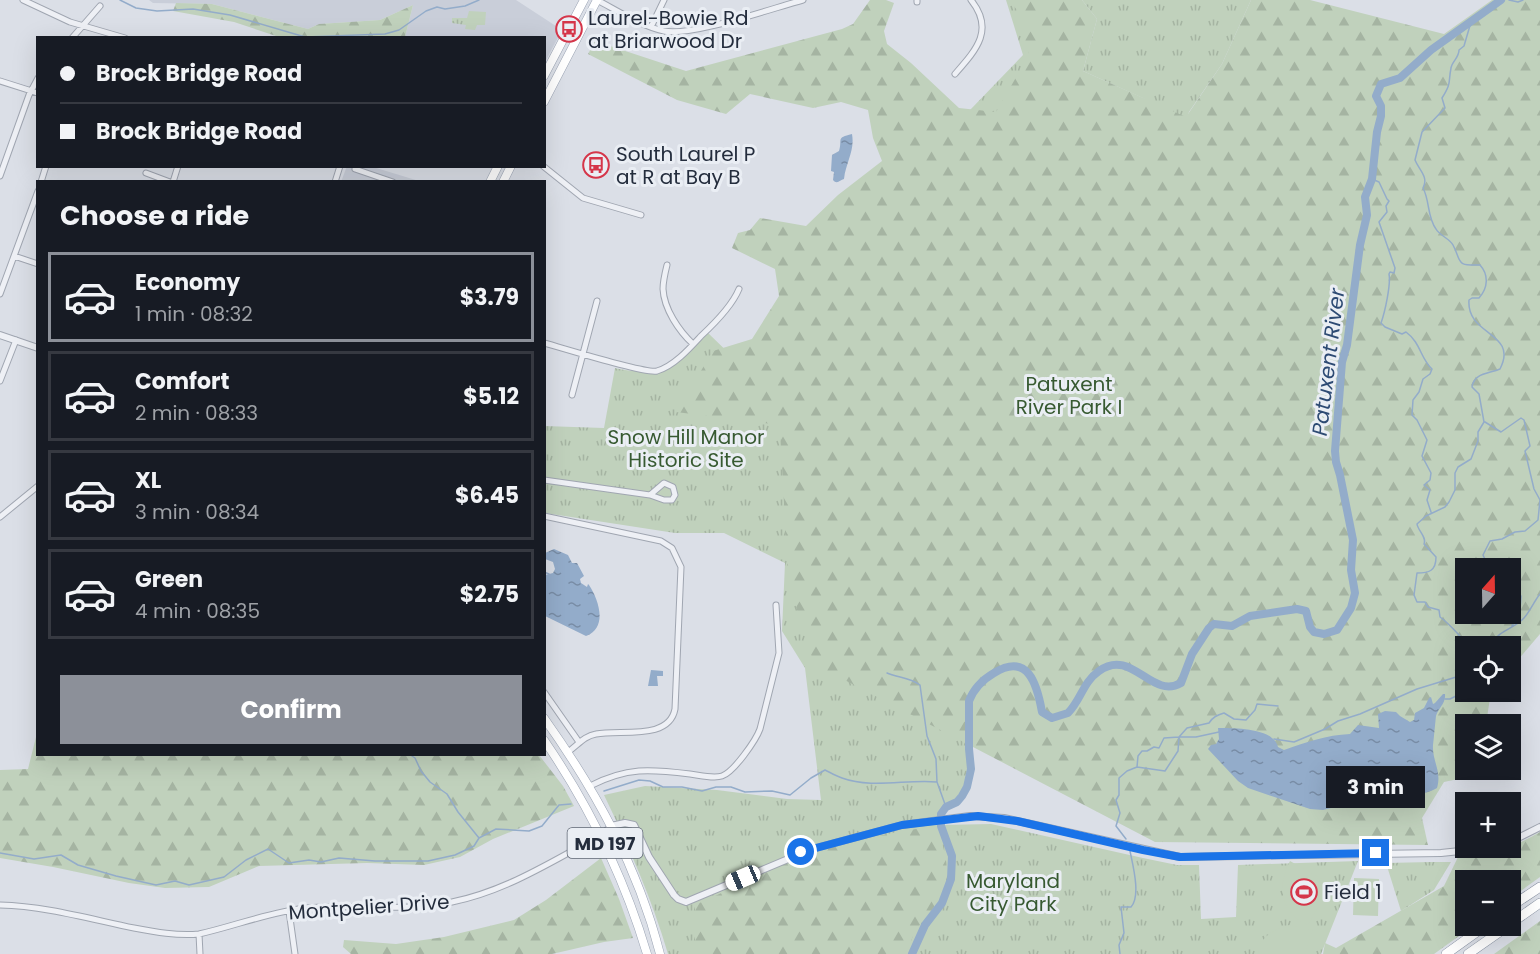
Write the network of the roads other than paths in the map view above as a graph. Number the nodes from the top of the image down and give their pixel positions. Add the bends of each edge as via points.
1 (22, 0) edge
2 (584, 0) edge
3 (597, 0) edge
4 (664, 0) edge
5 (803, 0) edge
6 (971, 0) edge
7 (100, 6) dead end
8 (84, 26) junction
9 (651, 27) junction
10 (74, 36) edge
11 (118, 36) edge
12 (546, 72) edge
13 (956, 74) dead end
14 (0, 81) edge
15 (36, 81) edge
16 (31, 90) junction
17 (36, 92) edge
18 (546, 98) edge
19 (2, 168) edge
20 (546, 168) edge
21 (355, 169) dead end
22 (146, 173) dead end
23 (0, 176) edge
24 (165, 180) edge
25 (387, 180) edge
26 (36, 196) edge
27 (641, 215) dead end
28 (14, 256) junction
29 (36, 263) edge
30 (667, 265) dead end
31 (738, 289) dead end
32 (0, 294) edge
33 (597, 301) dead end
34 (0, 334) edge
35 (16, 340) junction
36 (546, 344) edge
37 (693, 344) junction
38 (36, 347) edge
39 (583, 353) junction
40 (0, 381) edge
41 (572, 395) dead end
42 (546, 480) edge
43 (36, 488) edge
44 (650, 495) dead end
45 (546, 516) edge
46 (0, 517) edge
47 (776, 605) dead end
48 (546, 695) edge
49 (546, 721) edge
50 (579, 742) junction
51 (546, 744) edge
52 (568, 752) junction
53 (590, 786) junction
54 (611, 826) junction
55 (1540, 827) edge
56 (601, 835) junction
57 (1521, 836) edge
58 (1455, 851) edge
59 (1540, 887) edge
60 (1521, 900) edge
61 (1540, 903) edge
62 (0, 905) edge
63 (289, 911) junction
64 (1521, 916) edge
65 (199, 934) junction
66 (1471, 936) edge
67 (1493, 936) edge
68 (200, 954) edge
69 (295, 954) edge
70 (647, 954) edge
71 (660, 954) edge
72 (1446, 954) edge
73 (1468, 954) edge

1 - 8 street
2 - 12 main road
3 - 9 street
3 - 18 main road
4 - 9 street
5 - 9 street via 682,32
6 - 13 street via 981,16 982,34
7 - 8 street
8 - 10 street
8 - 11 street
14 - 16 street
15 - 16 street
16 - 17 street
16 - 19 street
19 - 23 street
20 - 27 street via 583,198
21 - 25 street
22 - 24 street
26 - 28 street
28 - 29 street
28 - 32 street
30 - 37 street via 665,298 673,318
31 - 37 street
33 - 39 street
34 - 35 street
35 - 38 street
35 - 40 street
36 - 39 street
37 - 39 street via 656,371
39 - 41 street
42 - 44 street
43 - 46 street
45 - 50 street via 661,541 672,548 681,567 672,718 657,729 597,734
47 - 53 street via 779,653 760,729 727,773 715,777 632,771
48 - 50 street
49 - 52 main road, MD 197
50 - 52 street
51 - 56 main road, MD 197 via 572,780
52 - 53 main road, MD 197
53 - 54 main road, MD 197
54 - 56 street, Montpelier Drive
54 - 58 street via 634,825 649,858 681,901 698,898 812,849 902,825 946,818 1005,818 1187,857
54 - 71 main road, MD 197 via 629,861
55 - 57 street
56 - 63 street, Montpelier Drive via 519,880 453,902
56 - 70 main road, MD 197 via 632,906
59 - 60 highway
61 - 64 highway
62 - 65 street, Montpelier Drive via 38,907 159,933
63 - 65 street, Montpelier Drive
63 - 69 street
65 - 68 street
66 - 72 highway
67 - 73 highway

